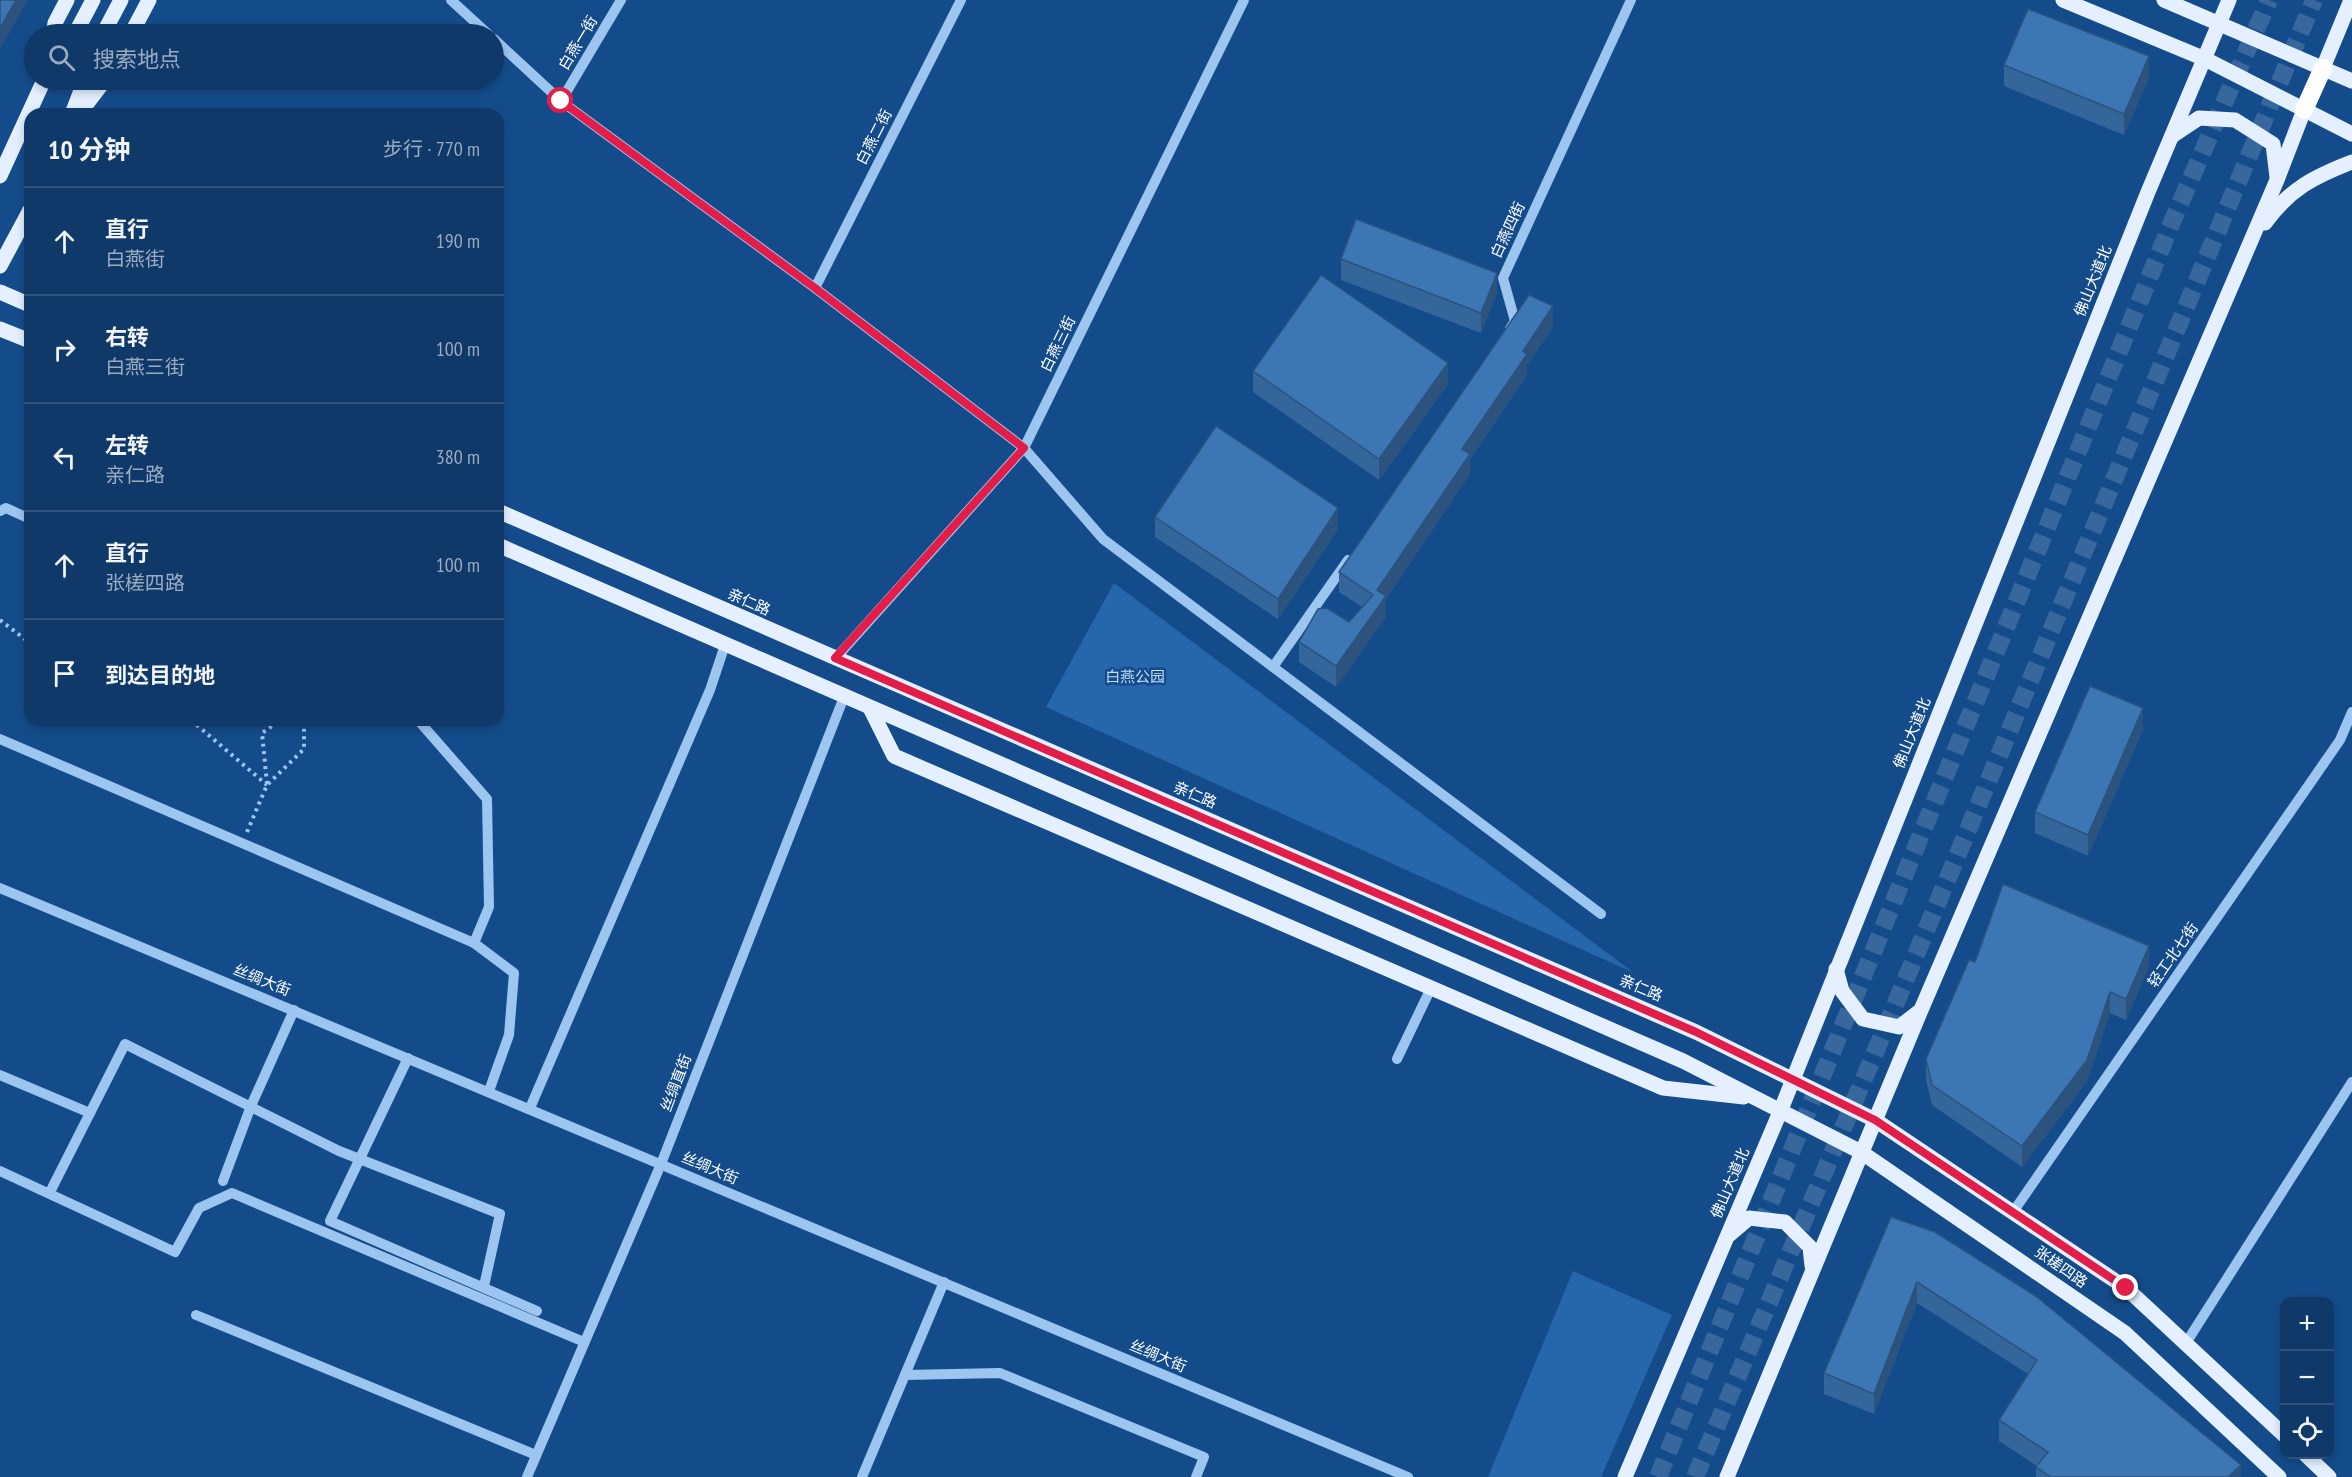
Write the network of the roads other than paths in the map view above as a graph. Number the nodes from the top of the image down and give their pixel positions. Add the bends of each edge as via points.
1 (67, 0) edge
2 (93, 0) edge
3 (121, 0) edge
4 (149, 0) edge
5 (451, 0) edge
6 (621, 0) edge
7 (961, 0) edge
8 (1244, 0) edge
9 (1631, 0) edge
10 (2062, 0) edge
11 (2164, 0) edge
12 (2229, 0) edge
13 (2351, 0) edge
14 (2220, 23) junction
15 (55, 24) edge
16 (80, 24) edge
17 (108, 24) edge
18 (137, 24) edge
19 (477, 24) edge
20 (504, 48) edge
21 (2205, 59) junction
22 (2323, 68) junction
23 (2352, 81) edge
24 (39, 90) edge
25 (81, 90) edge
26 (97, 90) edge
27 (561, 101) junction
28 (31, 108) edge
29 (74, 108) edge
30 (84, 108) edge
31 (2304, 110) junction
32 (24, 124) edge
33 (2352, 134) edge
34 (2172, 136) junction
35 (2352, 162) edge
36 (0, 176) edge
37 (2277, 180) junction
38 (24, 221) edge
39 (2249, 245) junction
40 (0, 266) edge
41 (815, 288) junction
42 (0, 292) edge
43 (24, 302) edge
44 (0, 329) edge
45 (24, 339) edge
46 (1501, 341) edge
47 (1024, 448) junction
48 (0, 511) edge
49 (504, 514) edge
50 (24, 516) edge
51 (504, 548) edge
52 (1353, 552) edge
53 (725, 645) junction
54 (835, 658) junction
55 (1273, 667) junction
56 (844, 697) junction
57 (870, 708) junction
58 (2352, 712) edge
59 (423, 726) edge
60 (0, 739) edge
61 (0, 888) edge
62 (1601, 914) dead end
63 (474, 943) junction
64 (1836, 969) junction
65 (1431, 988) junction
66 (294, 1010) junction
67 (1921, 1010) junction
68 (408, 1058) junction
69 (1397, 1059) dead end
70 (0, 1075) edge
71 (1792, 1080) junction
72 (2352, 1082) edge
73 (489, 1091) junction
74 (1753, 1098) junction
75 (251, 1106) junction
76 (530, 1108) junction
77 (1780, 1112) junction
78 (90, 1113) junction
79 (1875, 1120) junction
80 (1861, 1152) junction
81 (359, 1158) junction
82 (661, 1164) junction
83 (0, 1171) edge
84 (223, 1181) dead end
85 (50, 1192) junction
86 (2013, 1212) junction
87 (1726, 1237) junction
88 (1812, 1269) junction
89 (944, 1282) junction
90 (484, 1286) junction
91 (537, 1311) dead end
92 (195, 1315) dead end
93 (584, 1342) junction
94 (2186, 1343) junction
95 (905, 1375) junction
96 (2280, 1432) edge
97 (536, 1455) junction
98 (2309, 1459) edge
99 (527, 1477) edge
100 (862, 1477) edge
101 (1196, 1477) edge
102 (1408, 1477) edge
103 (1625, 1477) edge
104 (1726, 1477) edge
105 (2279, 1477) edge
106 (2329, 1477) edge

1 - 15 main road
2 - 16 main road
3 - 17 main road
4 - 18 main road
5 - 19 street
6 - 27 street, 白燕一街
7 - 41 street, 白燕二街
8 - 47 street, 白燕三街
9 - 46 street, 白燕四街 via 1503,278 1515,321
10 - 21 main road
11 - 14 main road
12 - 14 main road, 佛山大道北
13 - 22 main road
14 - 21 main road, 佛山大道北
14 - 22 main road
20 - 27 street
21 - 31 main road
21 - 34 main road, 佛山大道北
22 - 23 main road
22 - 31 highway
24 - 28 main road
25 - 29 main road
26 - 30 main road
27 - 41 street
31 - 33 main road
31 - 37 main road
32 - 36 main road
34 - 37 main road via 2199,118 2235,120 2272,144
34 - 64 main road, 佛山大道北
35 - 39 main road via 2319,175 2282,200
37 - 39 main road
38 - 40 main road
39 - 67 main road
41 - 47 street
42 - 43 main road
44 - 45 main road
47 - 54 street, 白燕三街
47 - 55 street via 1103,539
48 - 50 street via 6,508
49 - 54 main road, 亲仁路
51 - 53 main road
52 - 55 street
53 - 56 main road
53 - 76 street via 710,690
54 - 71 main road, 亲仁路 via 1696,1032
55 - 62 street
56 - 57 main road
56 - 82 street, 丝绸直街
57 - 65 main road via 894,756
57 - 74 main road via 1683,1061
58 - 86 street, 轻工北七街 via 2340,741
59 - 63 street via 487,799 489,907
60 - 63 street
61 - 66 street, 丝绸大街
63 - 73 street via 514,973 509,1035
64 - 67 main road via 1842,991 1863,1018 1899,1026
64 - 71 main road, 佛山大道北
65 - 69 street
65 - 74 main road via 1663,1088
66 - 68 street, 丝绸大街
66 - 75 street
67 - 79 main road
68 - 73 street, 丝绸大街
68 - 81 street
70 - 78 street
71 - 77 main road, 佛山大道北
71 - 79 main road, 亲仁路
72 - 94 street
73 - 76 street, 丝绸大街
74 - 77 main road
75 - 78 street via 125,1044
75 - 81 street
75 - 84 street
76 - 82 street, 丝绸大街
77 - 80 main road
77 - 87 main road, 佛山大道北
78 - 85 street
79 - 80 main road
79 - 86 main road, 张槎四路
80 - 88 main road
80 - 105 main road, 张槎四路 via 2125,1333
81 - 90 street via 500,1214
81 - 90 street via 330,1221
82 - 89 street, 丝绸大街
82 - 93 street, 丝绸直街
83 - 85 street
85 - 93 street via 176,1252 199,1208 232,1192
86 - 94 main road, 张槎四路 via 2126,1288
87 - 88 main road via 1749,1218 1785,1222 1810,1246
87 - 103 main road, 佛山大道北
88 - 104 main road
89 - 95 street
89 - 102 street, 丝绸大街
90 - 91 street
92 - 97 street
93 - 97 street, 丝绸直街
94 - 96 main road, 张槎四路
95 - 100 street
95 - 101 street via 1000,1373 1204,1457
97 - 99 street, 丝绸直街
98 - 106 main road

